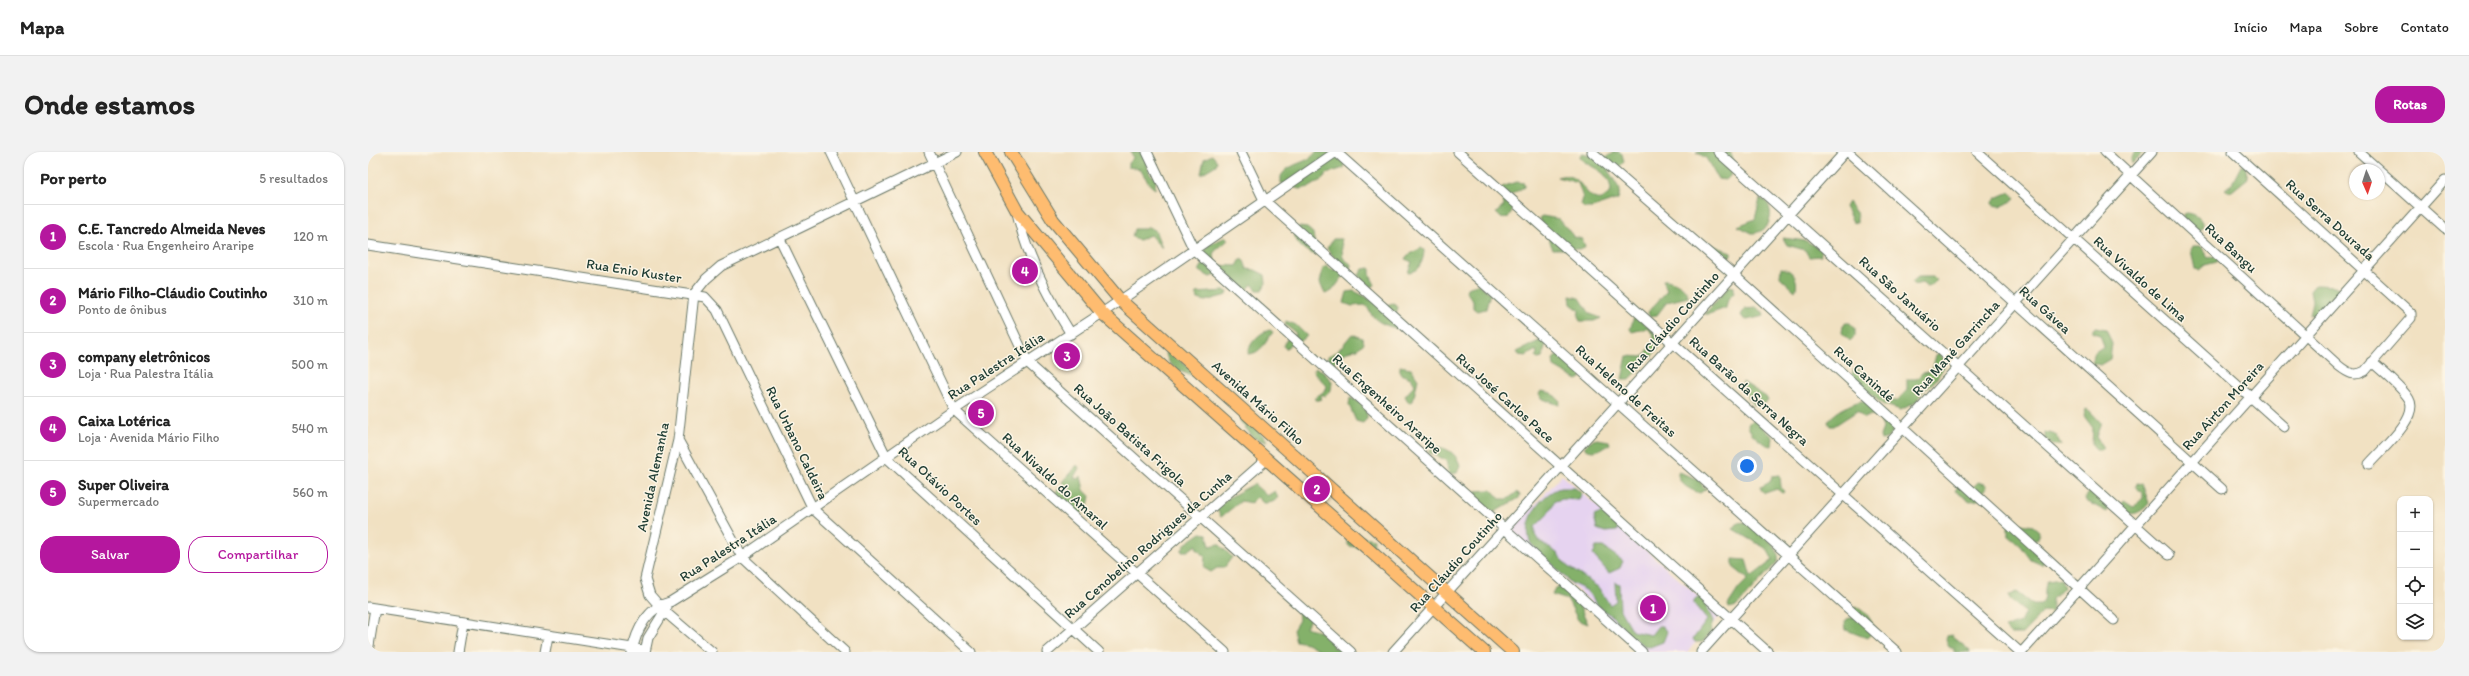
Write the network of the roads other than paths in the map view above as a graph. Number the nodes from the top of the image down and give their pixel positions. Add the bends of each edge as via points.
1 (831, 152) edge
2 (928, 152) edge
3 (957, 152) edge
4 (985, 152) edge
5 (1010, 152) edge
6 (1147, 152) edge
7 (1241, 152) edge
8 (1336, 152) edge
9 (1458, 152) edge
10 (1592, 152) edge
11 (1718, 152) edge
12 (1845, 152) edge
13 (1848, 152) edge
14 (1977, 152) edge
15 (2105, 152) edge
16 (2152, 152) edge
17 (2233, 152) edge
18 (2359, 152) edge
19 (934, 163) junction
20 (2131, 175) junction
21 (2445, 180) edge
22 (1264, 200) junction
23 (856, 201) junction
24 (2420, 207) junction
25 (1017, 211) junction
26 (1789, 214) junction
27 (2445, 229) edge
28 (780, 238) junction
29 (2074, 238) junction
30 (368, 245) edge
31 (1194, 250) junction
32 (2365, 269) junction
33 (1734, 275) junction
34 (694, 294) junction
35 (1120, 300) junction
36 (2016, 303) junction
37 (2408, 309) joint
38 (1102, 313) junction
39 (1071, 334) junction
40 (2305, 335) junction
41 (1674, 342) junction
42 (2372, 362) junction
43 (1028, 363) junction
44 (1959, 366) junction
45 (2250, 397) junction
46 (1619, 403) junction
47 (954, 410) junction
48 (2284, 427) dead end
49 (1903, 428) junction
50 (678, 440) junction
51 (887, 458) junction
52 (1267, 459) junction
53 (2192, 462) junction
54 (2370, 464) dead end
55 (1561, 467) junction
56 (2222, 489) dead end
57 (1844, 494) junction
58 (813, 510) junction
59 (1201, 517) junction
60 (2136, 525) junction
61 (1505, 530) junction
62 (1788, 555) junction
63 (2169, 555) dead end
64 (742, 557) junction
65 (1137, 573) junction
66 (2079, 588) junction
67 (1448, 593) junction
68 (371, 607) edge
69 (662, 608) junction
70 (1434, 608) junction
71 (1731, 619) junction
72 (2114, 620) dead end
73 (463, 622) junction
74 (1073, 628) junction
75 (548, 636) junction
76 (632, 650) edge
77 (645, 651) edge
78 (368, 652) edge
79 (458, 652) edge
80 (545, 652) edge
81 (712, 652) edge
82 (845, 652) edge
83 (971, 652) edge
84 (1047, 652) edge
85 (1099, 652) edge
86 (1225, 652) edge
87 (1351, 652) edge
88 (1393, 652) edge
89 (1484, 652) edge
90 (1513, 652) edge
91 (1642, 652) edge
92 (1701, 652) edge
93 (1768, 652) edge
94 (1897, 652) edge
95 (2021, 652) edge

1 - 23 street, Rua Nivaldo do Amaral
2 - 19 street, Rua João Batista Frigola
3 - 19 street, Rua Enio Kuster
4 - 25 main road
5 - 35 main road, Avenida Mário Filho via 1053,220
6 - 31 street, Rua Engenheiro Araripe
7 - 22 street, Rua José Carlos Pace
8 - 22 street, Rua Palestra Itália
8 - 46 street, Rua Heleno de Freitas
9 - 41 street, Rua Barão da Serra Negra
10 - 33 street, Rua Canindé
11 - 26 street, Rua São Januário
12 - 26 street, Rua Cláudio Coutinho
13 - 36 street, Rua Gávea
14 - 29 street, Rua Vivaldo de Lima
15 - 20 street, Rua Bangu
16 - 20 street, Rua Mané Garrincha
17 - 32 street, Rua Serra Dourada
18 - 24 street
19 - 23 street, Rua Enio Kuster
19 - 43 street, Rua João Batista Frigola
20 - 29 street, Rua Mané Garrincha
20 - 40 street, Rua Bangu
21 - 24 street, Rua Airton Moreira
22 - 31 street, Rua Palestra Itália
22 - 55 street, Rua José Carlos Pace
23 - 28 street, Rua Enio Kuster
23 - 47 street, Rua Nivaldo do Amaral
24 - 27 street
24 - 32 street, Rua Airton Moreira
25 - 38 main road
25 - 39 street via 1033,265
26 - 33 street, Rua Cláudio Coutinho
26 - 44 street, Rua São Januário
28 - 34 street, Rua Enio Kuster via 721,266
28 - 51 street, Rua Otávio Portes
29 - 36 street, Rua Mané Garrincha
29 - 45 street, Rua Vivaldo de Lima
30 - 34 street, Rua Enio Kuster
31 - 35 street, Rua Palestra Itália
31 - 61 street, Rua Engenheiro Araripe
32 - 37 street, Rua Serra Dourada
32 - 40 street, Rua Airton Moreira
33 - 41 street, Rua Cláudio Coutinho
33 - 49 street, Rua Canindé
34 - 50 street, Avenida Alemanha
34 - 58 street, Rua Urbano Caldeira via 705,297 717,310
35 - 38 street, Rua Palestra Itália
35 - 67 main road, Avenida Mário Filho
36 - 44 street, Rua Mané Garrincha
36 - 53 street, Rua Gávea
37 - 42 street, Rua Bangu via 2411,318
38 - 39 street, Rua Palestra Itália
38 - 52 main road
39 - 43 street, Rua Palestra Itália
40 - 42 street, Rua Bangu via 2350,374 2358,374
40 - 45 street, Rua Airton Moreira
41 - 46 street, Rua Cláudio Coutinho
41 - 57 street, Rua Barão da Serra Negra
42 - 54 street via 2409,399 2412,409 2409,419
43 - 47 street, Rua Palestra Itália
43 - 59 street, Rua João Batista Frigola
44 - 49 street, Rua Mané Garrincha
44 - 60 street, Rua São Januário
45 - 48 street, Rua Vivaldo de Lima
45 - 53 street, Rua Airton Moreira
46 - 55 street, Rua Cláudio Coutinho
46 - 62 street, Rua Heleno de Freitas
47 - 51 street, Rua Palestra Itália
47 - 65 street, Rua Nivaldo do Amaral
49 - 57 street, Rua Mané Garrincha
49 - 66 street, Rua Canindé
50 - 64 street
50 - 69 street, Avenida Alemanha via 645,579 650,595
51 - 58 street, Rua Palestra Itália
51 - 74 street, Rua Otávio Portes
52 - 59 street, Rua Cenobelino Rodrigues da Cunha
52 - 70 main road
53 - 56 street, Rua Gávea
53 - 60 street, Rua Airton Moreira
55 - 61 street, Rua Cláudio Coutinho
55 - 71 street, Rua José Carlos Pace
57 - 62 street, Rua Mané Garrincha
57 - 95 street, Rua Barão da Serra Negra
58 - 64 street, Rua Palestra Itália
58 - 83 street, Rua Urbano Caldeira
59 - 65 street, Rua Cenobelino Rodrigues da Cunha
59 - 87 street, Rua João Batista Frigola
60 - 63 street, Rua São Januário
60 - 66 street, Rua Airton Moreira
61 - 67 street, Rua Cláudio Coutinho
61 - 91 street, Rua Engenheiro Araripe
62 - 71 street, Rua Mané Garrincha
62 - 94 street, Rua Heleno de Freitas
64 - 69 street, Rua Palestra Itália
64 - 82 street
65 - 74 street, Rua Cenobelino Rodrigues da Cunha
65 - 86 street, Rua Nivaldo do Amaral
66 - 72 street, Rua Canindé
66 - 95 street, Rua Airton Moreira
67 - 70 street, Rua Cláudio Coutinho
67 - 90 main road, Avenida Mário Filho
68 - 73 street
68 - 78 street
69 - 76 street via 651,611 640,627
69 - 77 street
69 - 81 street, Avenida Alemanha
70 - 88 street, Rua Cláudio Coutinho
70 - 89 main road
71 - 92 street, Rua Mané Garrincha
71 - 93 street, Rua José Carlos Pace
73 - 75 street
73 - 79 street
74 - 84 street, Rua Cenobelino Rodrigues da Cunha
74 - 85 street, Rua Otávio Portes
75 - 76 street
75 - 80 street
76 - 77 street

